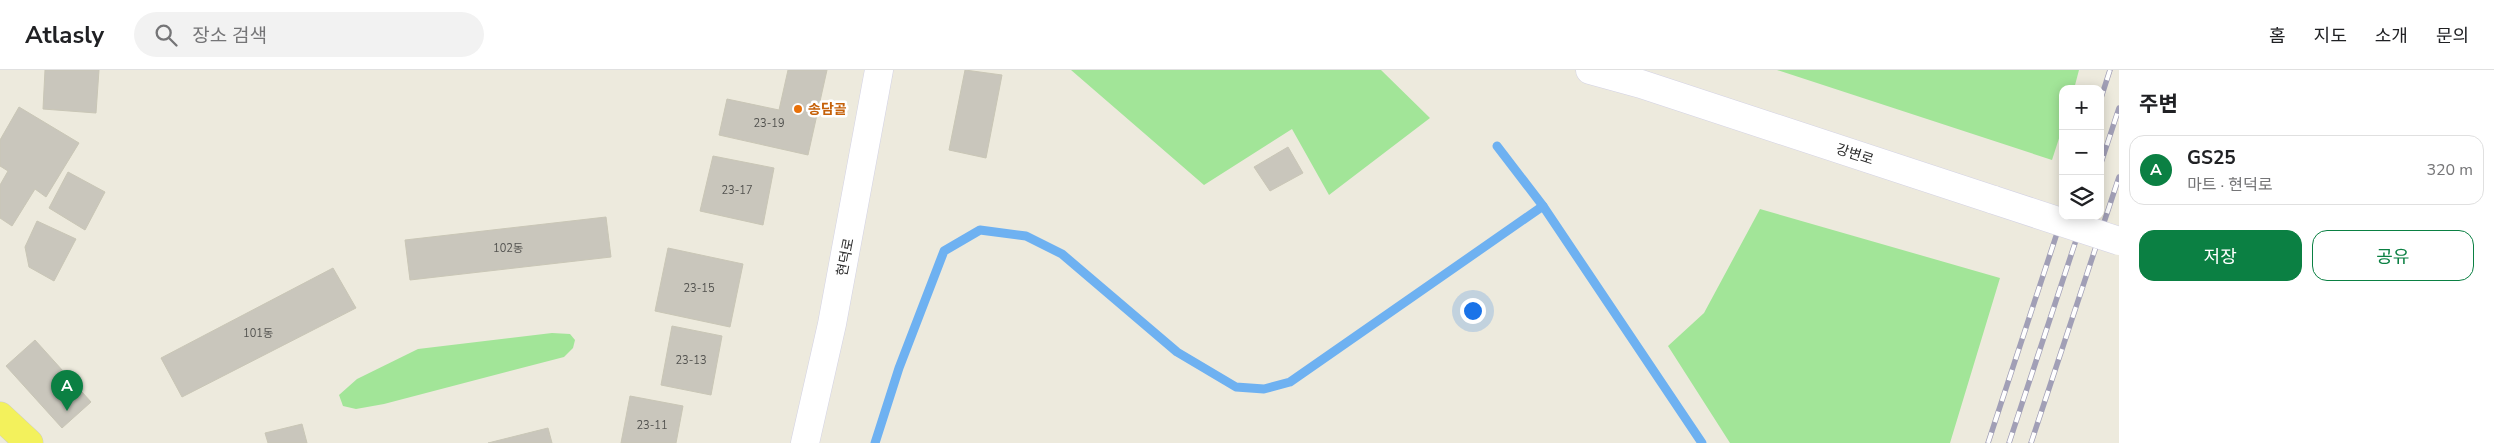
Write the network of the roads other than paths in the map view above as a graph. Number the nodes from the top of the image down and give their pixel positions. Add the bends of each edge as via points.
1 (879, 70) edge
2 (1590, 70) edge
3 (1647, 77) edge
4 (2119, 241) edge
5 (0, 416) edge
6 (29, 443) edge
7 (805, 443) edge

1 - 7 street, 현덕로 via 832,324
2 - 3 street, 강변로
3 - 4 street, 강변로, bridge
5 - 6 main road

